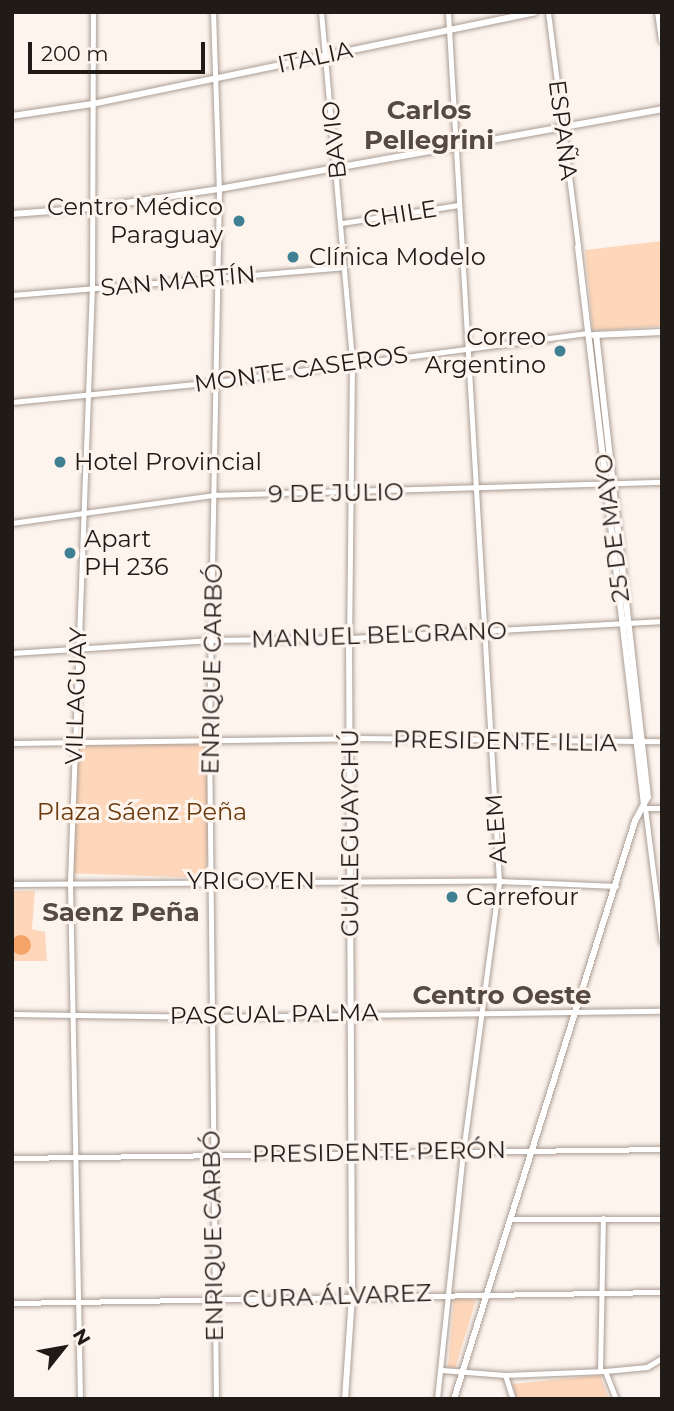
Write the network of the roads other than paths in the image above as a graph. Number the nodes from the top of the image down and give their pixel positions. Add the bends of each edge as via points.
1 (93, 12) edge
2 (213, 12) edge
3 (321, 12) edge
4 (449, 12) edge
5 (535, 12) edge
6 (548, 12) edge
7 (657, 12) edge
8 (450, 29) junction
9 (662, 41) edge
10 (325, 56) junction
11 (215, 79) junction
12 (92, 104) junction
13 (662, 110) edge
14 (12, 116) edge
15 (564, 129) junction
16 (454, 149) junction
17 (337, 169) junction
18 (219, 189) junction
19 (458, 205) junction
20 (92, 208) junction
21 (12, 214) edge
22 (342, 223) junction
23 (578, 247) joint
24 (344, 267) junction
25 (216, 275) junction
26 (92, 288) junction
27 (12, 295) edge
28 (662, 332) edge
29 (592, 334) junction
30 (468, 346) junction
31 (352, 362) junction
32 (216, 382) junction
33 (87, 396) junction
34 (12, 402) edge
35 (662, 482) edge
36 (609, 485) junction
37 (476, 489) junction
38 (351, 493) junction
39 (214, 495) junction
40 (83, 515) junction
41 (12, 523) edge
42 (662, 621) edge
43 (627, 625) junction
44 (482, 632) junction
45 (349, 638) junction
46 (212, 640) junction
47 (77, 648) junction
48 (12, 653) edge
49 (349, 739) junction
50 (489, 740) junction
51 (210, 741) junction
52 (662, 741) edge
53 (12, 743) edge
54 (641, 743) junction
55 (74, 745) junction
56 (645, 808) junction
57 (662, 808) edge
58 (351, 880) junction
59 (70, 881) junction
60 (499, 881) junction
61 (211, 882) junction
62 (12, 884) edge
63 (616, 886) junction
64 (662, 942) edge
65 (578, 1010) junction
66 (662, 1011) edge
67 (351, 1012) junction
68 (12, 1014) edge
69 (72, 1014) junction
70 (481, 1015) junction
71 (210, 1017) junction
72 (535, 1148) junction
73 (662, 1149) edge
74 (463, 1152) junction
75 (351, 1154) junction
76 (212, 1156) junction
77 (75, 1157) junction
78 (12, 1158) edge
79 (603, 1218) junction
80 (512, 1219) junction
81 (662, 1219) edge
82 (602, 1292) junction
83 (662, 1292) edge
84 (451, 1293) junction
85 (488, 1294) junction
86 (352, 1296) junction
87 (212, 1300) junction
88 (12, 1303) edge
89 (75, 1304) junction
90 (662, 1358) edge
91 (442, 1370) junction
92 (602, 1371) junction
93 (462, 1374) junction
94 (505, 1375) junction
95 (80, 1399) edge
96 (216, 1399) edge
97 (345, 1399) edge
98 (437, 1399) edge
99 (454, 1399) edge
100 (513, 1399) edge
101 (617, 1399) edge

1 - 12 street, VILLAGUAY
2 - 11 street, ENRIQUE CARBÓ
3 - 10 street, BAVIO
4 - 8 street, ALEM
5 - 8 street, ITALIA
6 - 15 street, ESPAÑA
7 - 9 street
8 - 10 street, ITALIA
8 - 16 street, ALEM
10 - 11 street, ITALIA
10 - 17 street, BAVIO
11 - 12 street, ITALIA
11 - 18 street, ENRIQUE CARBÓ
12 - 14 street, ITALIA
12 - 20 street, VILLAGUAY
13 - 15 street
15 - 16 street
15 - 23 street, ESPAÑA
16 - 17 street
16 - 19 street, ALEM
17 - 18 street
17 - 22 street, BAVIO
18 - 20 street
18 - 25 street, ENRIQUE CARBÓ
19 - 22 street, CHILE
19 - 30 street, ALEM
20 - 21 street
20 - 26 street, VILLAGUAY
22 - 24 street, BAVIO
23 - 29 street, 25 DE MAYO
24 - 25 street, SAN MARTÍN
24 - 31 street, GUALEGUAYCHÚ
25 - 26 street, SAN MARTÍN
25 - 32 street, ENRIQUE CARBÓ
26 - 27 street, SAN MARTÍN
26 - 33 street, VILLAGUAY
28 - 29 street
29 - 30 street, MONTE CASEROS
29 - 36 street, 25 DE MAYO
30 - 31 street, MONTE CASEROS
30 - 37 street, ALEM
31 - 32 street, MONTE CASEROS
31 - 38 street, GUALEGUAYCHÚ
32 - 33 street, MONTE CASEROS
32 - 39 street, ENRIQUE CARBÓ
33 - 34 street, MONTE CASEROS
33 - 40 street, VILLAGUAY
35 - 36 street, 9 DE JULIO
36 - 37 street, 9 DE JULIO
36 - 43 street, 25 DE MAYO
37 - 38 street, 9 DE JULIO
37 - 44 street, ALEM
38 - 39 street, 9 DE JULIO
38 - 45 street, GUALEGUAYCHÚ
39 - 40 street, 9 DE JULIO
39 - 46 street, ENRIQUE CARBÓ
40 - 41 street, 9 DE JULIO
40 - 47 street, VILLAGUAY
42 - 43 street, MANUEL BELGRANO
43 - 44 street, MANUEL BELGRANO
43 - 54 street, 25 DE MAYO
44 - 45 street, MANUEL BELGRANO
44 - 50 street, ALEM
45 - 46 street, MANUEL BELGRANO
45 - 49 street, GUALEGUAYCHÚ
46 - 47 street, MANUEL BELGRANO
46 - 51 street, ENRIQUE CARBÓ
47 - 48 street, MANUEL BELGRANO
47 - 55 street, VILLAGUAY
49 - 50 street, PRESIDENTE ILLIA
49 - 51 street, PRESIDENTE ILLIA
49 - 58 street, GUALEGUAYCHÚ
50 - 54 street, PRESIDENTE ILLIA
50 - 60 street, ALEM
51 - 55 street, PRESIDENTE ILLIA
51 - 61 street, ENRIQUE CARBÓ
52 - 54 street, PRESIDENTE ILLIA
53 - 55 street, PRESIDENTE ILLIA
54 - 56 street, 25 DE MAYO
55 - 59 street, VILLAGUAY
56 - 57 street
56 - 63 street via 635,821
56 - 64 street, 25 DE MAYO
58 - 60 street, YRIGOYEN
58 - 61 street, YRIGOYEN
58 - 67 street, GUALEGUAYCHÚ
59 - 61 street, YRIGOYEN
59 - 62 street, YRIGOYEN
59 - 69 street, VILLAGUAY
60 - 63 street, YRIGOYEN
60 - 70 street, ALEM
61 - 71 street, ENRIQUE CARBÓ
63 - 65 street
65 - 66 street, PASCUAL PALMA
65 - 70 street, PASCUAL PALMA
65 - 72 street
67 - 70 street, PASCUAL PALMA
67 - 71 street, PASCUAL PALMA
67 - 75 street, GUALEGUAYCHÚ
68 - 69 street, PASCUAL PALMA
69 - 71 street, PASCUAL PALMA
69 - 77 street, VILLAGUAY
70 - 74 street, ALEM
71 - 76 street, ENRIQUE CARBÓ
72 - 73 street, PRESIDENTE PERÓN
72 - 74 street, PRESIDENTE PERÓN
72 - 80 street
74 - 75 street, PRESIDENTE PERÓN
74 - 84 street, ALEM
75 - 76 street, PRESIDENTE PERÓN
75 - 86 street, GUALEGUAYCHÚ
76 - 77 street, PRESIDENTE PERÓN
76 - 87 street, ENRIQUE CARBÓ
77 - 78 street, PRESIDENTE PERÓN
77 - 89 street, VILLAGUAY
79 - 80 street
79 - 81 street
79 - 82 street
80 - 85 street
82 - 83 street, CURA ÁLVAREZ
82 - 85 street, CURA ÁLVAREZ
82 - 92 street
84 - 85 street, CURA ÁLVAREZ
84 - 86 street, CURA ÁLVAREZ
84 - 91 street, ALEM
85 - 93 street
86 - 87 street, CURA ÁLVAREZ
86 - 97 street, GUALEGUAYCHÚ
87 - 89 street, CURA ÁLVAREZ
87 - 96 street, ENRIQUE CARBÓ
88 - 89 street, CURA ÁLVAREZ
89 - 95 street, VILLAGUAY
90 - 92 street via 647,1367
91 - 93 street
91 - 98 street, ALEM
92 - 94 street
92 - 101 street
93 - 94 street
93 - 99 street
94 - 100 street

